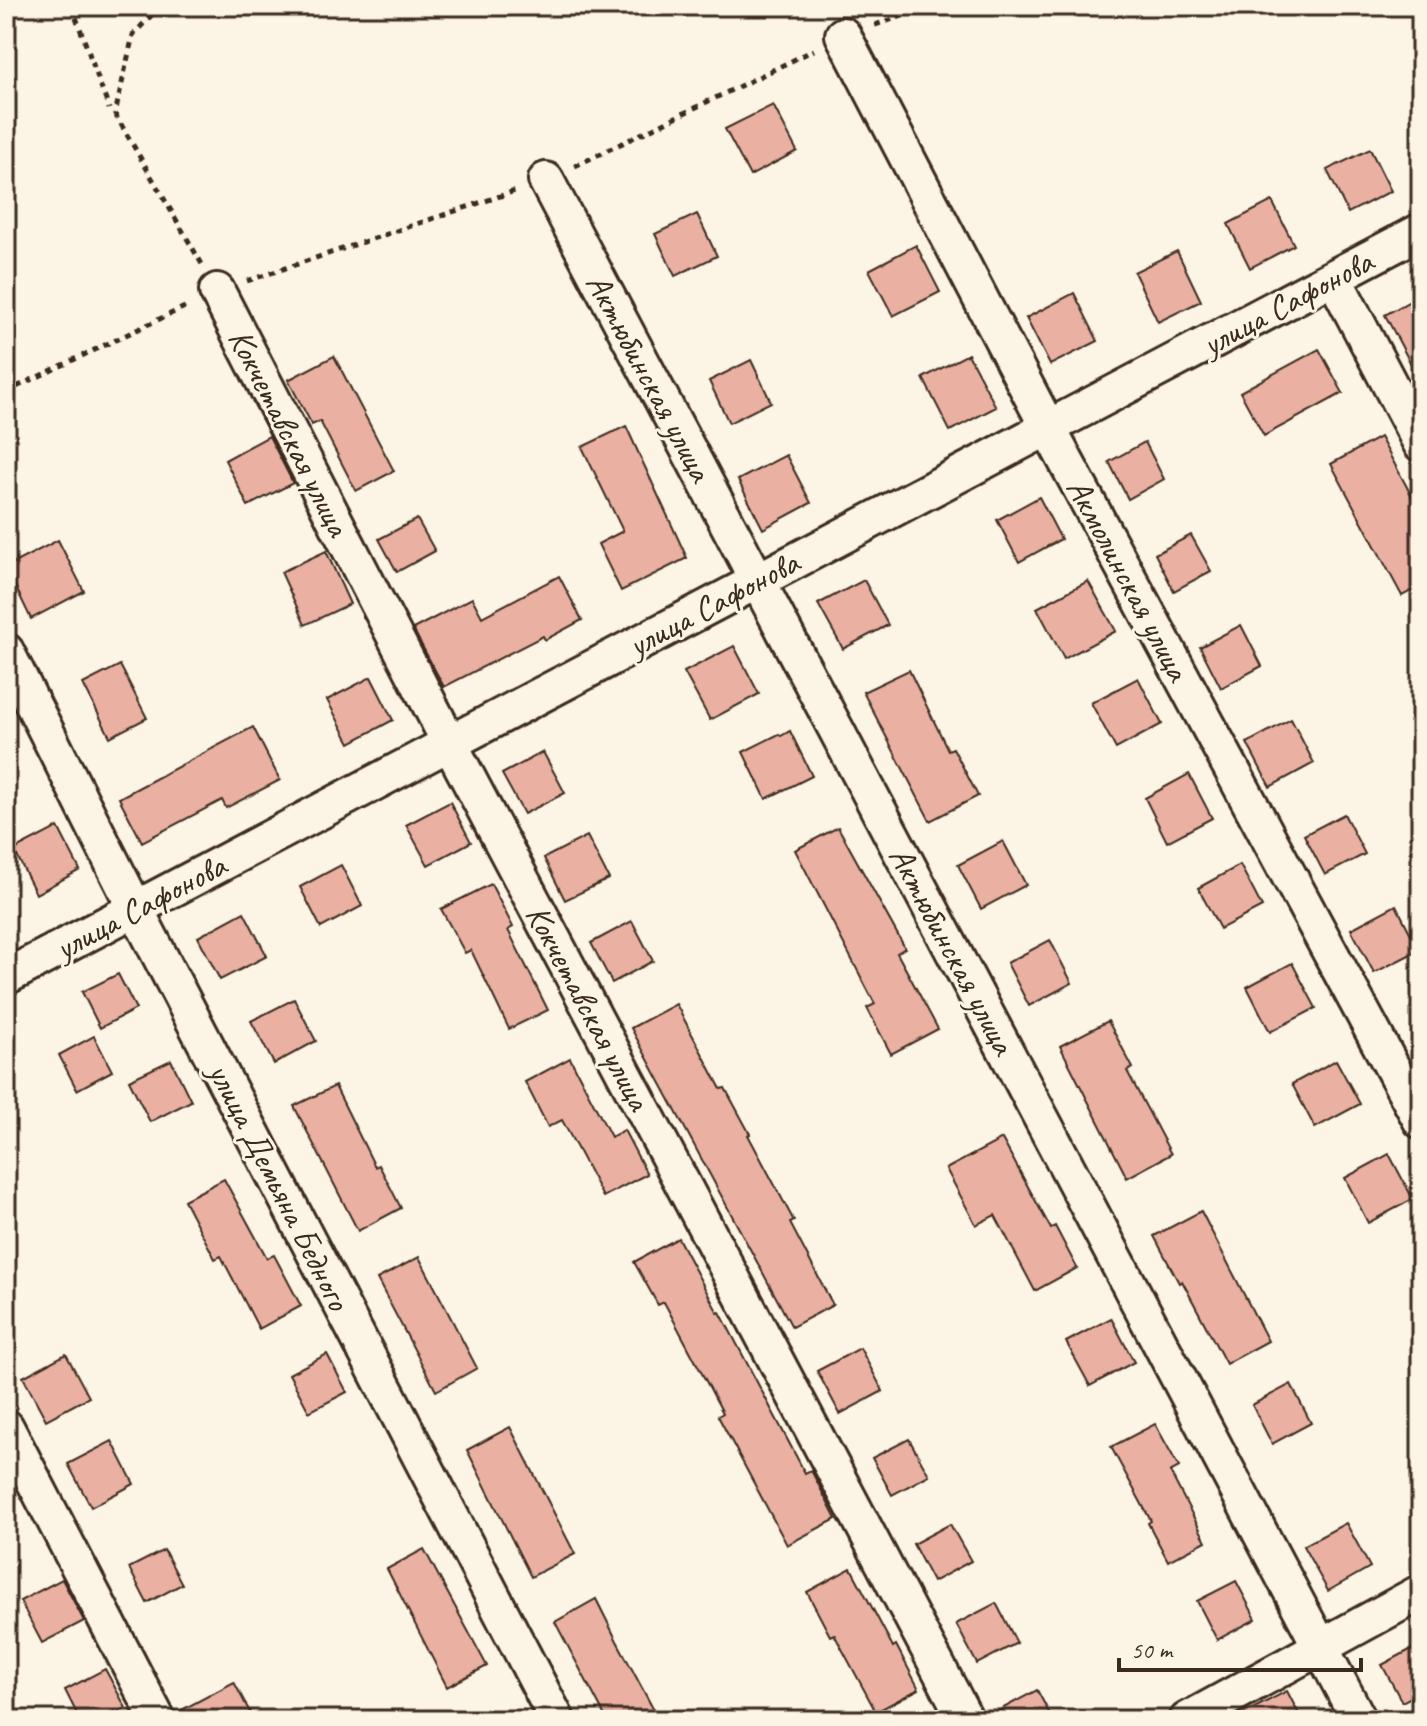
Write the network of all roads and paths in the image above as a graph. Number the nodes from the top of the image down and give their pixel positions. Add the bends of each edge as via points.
1 (72, 6) edge
2 (160, 6) edge
3 (933, 6) edge
4 (843, 35) junction
5 (109, 109) dead end
6 (546, 180) junction
7 (1421, 231) edge
8 (1334, 278) junction
9 (217, 291) junction
10 (6, 392) edge
11 (1048, 428) junction
12 (1421, 444) edge
13 (758, 579) junction
14 (6, 651) edge
15 (450, 744) junction
16 (135, 908) junction
17 (6, 977) edge
18 (1421, 1121) edge
19 (6, 1427) edge
20 (1421, 1592) edge
21 (1320, 1647) junction
22 (158, 1720) edge
23 (557, 1720) edge
24 (966, 1720) edge
25 (1187, 1720) edge
26 (1359, 1720) edge

1 - 5 path
2 - 9 path via 133,35 115,114
3 - 4 path
4 - 6 path
4 - 11 street, Акмолинская улица
6 - 9 path
6 - 13 street, Актюбинская улица
7 - 8 street, улица Сафонова
8 - 11 street, улица Сафонова
8 - 12 street
9 - 10 path
9 - 15 street, Кокчетавская улица
11 - 13 street, улица Сафонова
11 - 18 street, Акмолинская улица
13 - 15 street, улица Сафонова
13 - 21 street, Актюбинская улица
14 - 16 street, улица Демьяна Бедного
15 - 16 street, улица Сафонова
15 - 24 street, Кокчетавская улица
16 - 17 street, улица Сафонова
16 - 23 street, улица Демьяна Бедного
19 - 22 street
20 - 21 street
21 - 25 street
21 - 26 street, Актюбинская улица

